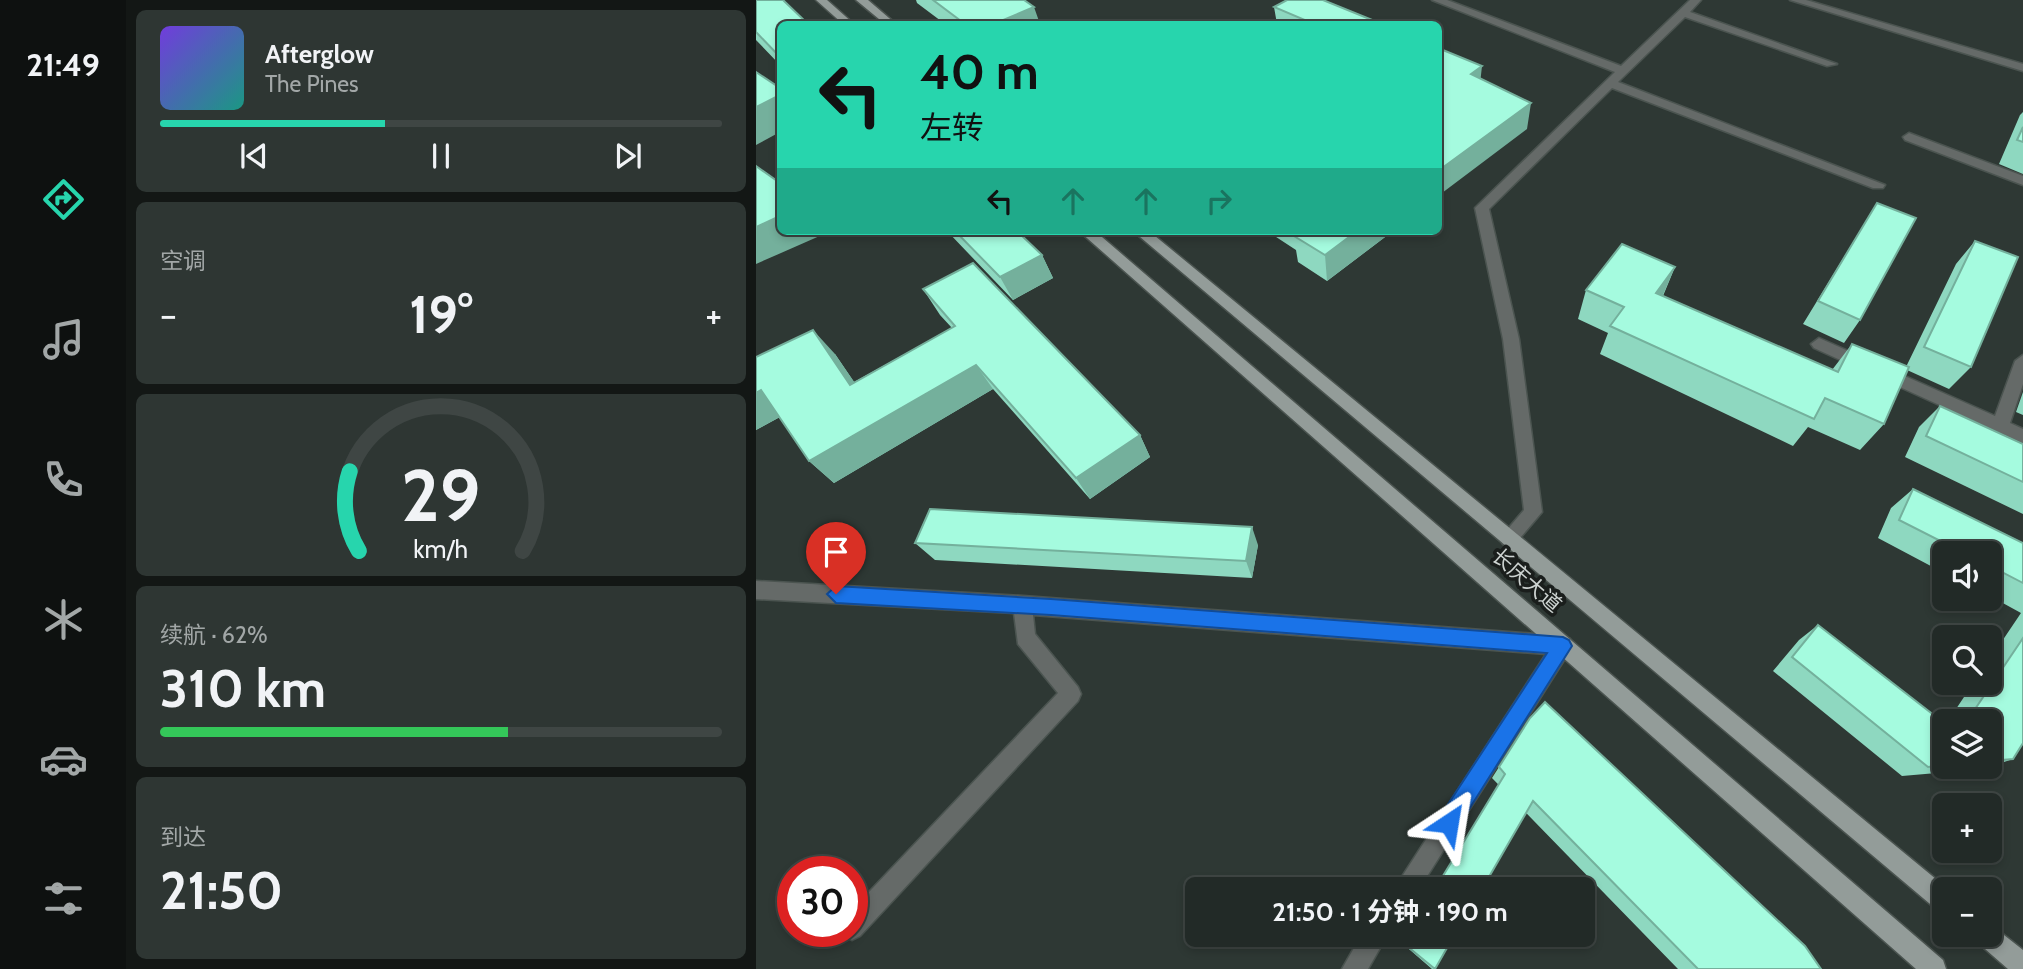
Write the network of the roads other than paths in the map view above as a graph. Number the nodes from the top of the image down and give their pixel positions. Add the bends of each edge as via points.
1 (821, 0) edge
2 (861, 0) edge
3 (1437, 0) edge
4 (1696, 0) edge
5 (1795, 0) edge
6 (1682, 13) junction
7 (846, 21) edge
8 (887, 21) edge
9 (1830, 64) dead end
10 (2023, 68) edge
11 (1623, 71) junction
12 (1610, 83) junction
13 (1909, 137) dead end
14 (2023, 181) edge
15 (1878, 185) dead end
16 (1091, 235) edge
17 (1145, 235) edge
18 (1819, 344) dead end
19 (2023, 361) edge
20 (2000, 426) junction
21 (2023, 436) edge
22 (1509, 538) junction
23 (756, 590) edge
24 (1023, 605) junction
25 (1563, 646) junction
26 (1414, 877) edge
27 (1932, 891) edge
28 (868, 911) edge
29 (1368, 947) edge
30 (2000, 947) edge
31 (2023, 968) edge
32 (1354, 969) edge
33 (1934, 969) edge

1 - 7 main road
2 - 8 main road
3 - 11 street
4 - 6 street
5 - 10 street
6 - 9 street
6 - 11 street
11 - 12 street
12 - 15 street
12 - 22 street via 1482,208 1511,339 1533,512
13 - 14 street
16 - 25 main road, 长庆大道
17 - 22 main road, 长庆大道
18 - 20 street
19 - 20 street
20 - 21 street
22 - 27 main road, 长庆大道
23 - 24 street
24 - 25 street
24 - 28 street via 1025,637 1071,694
25 - 26 street
25 - 33 main road, 长庆大道
29 - 32 street
30 - 31 main road

